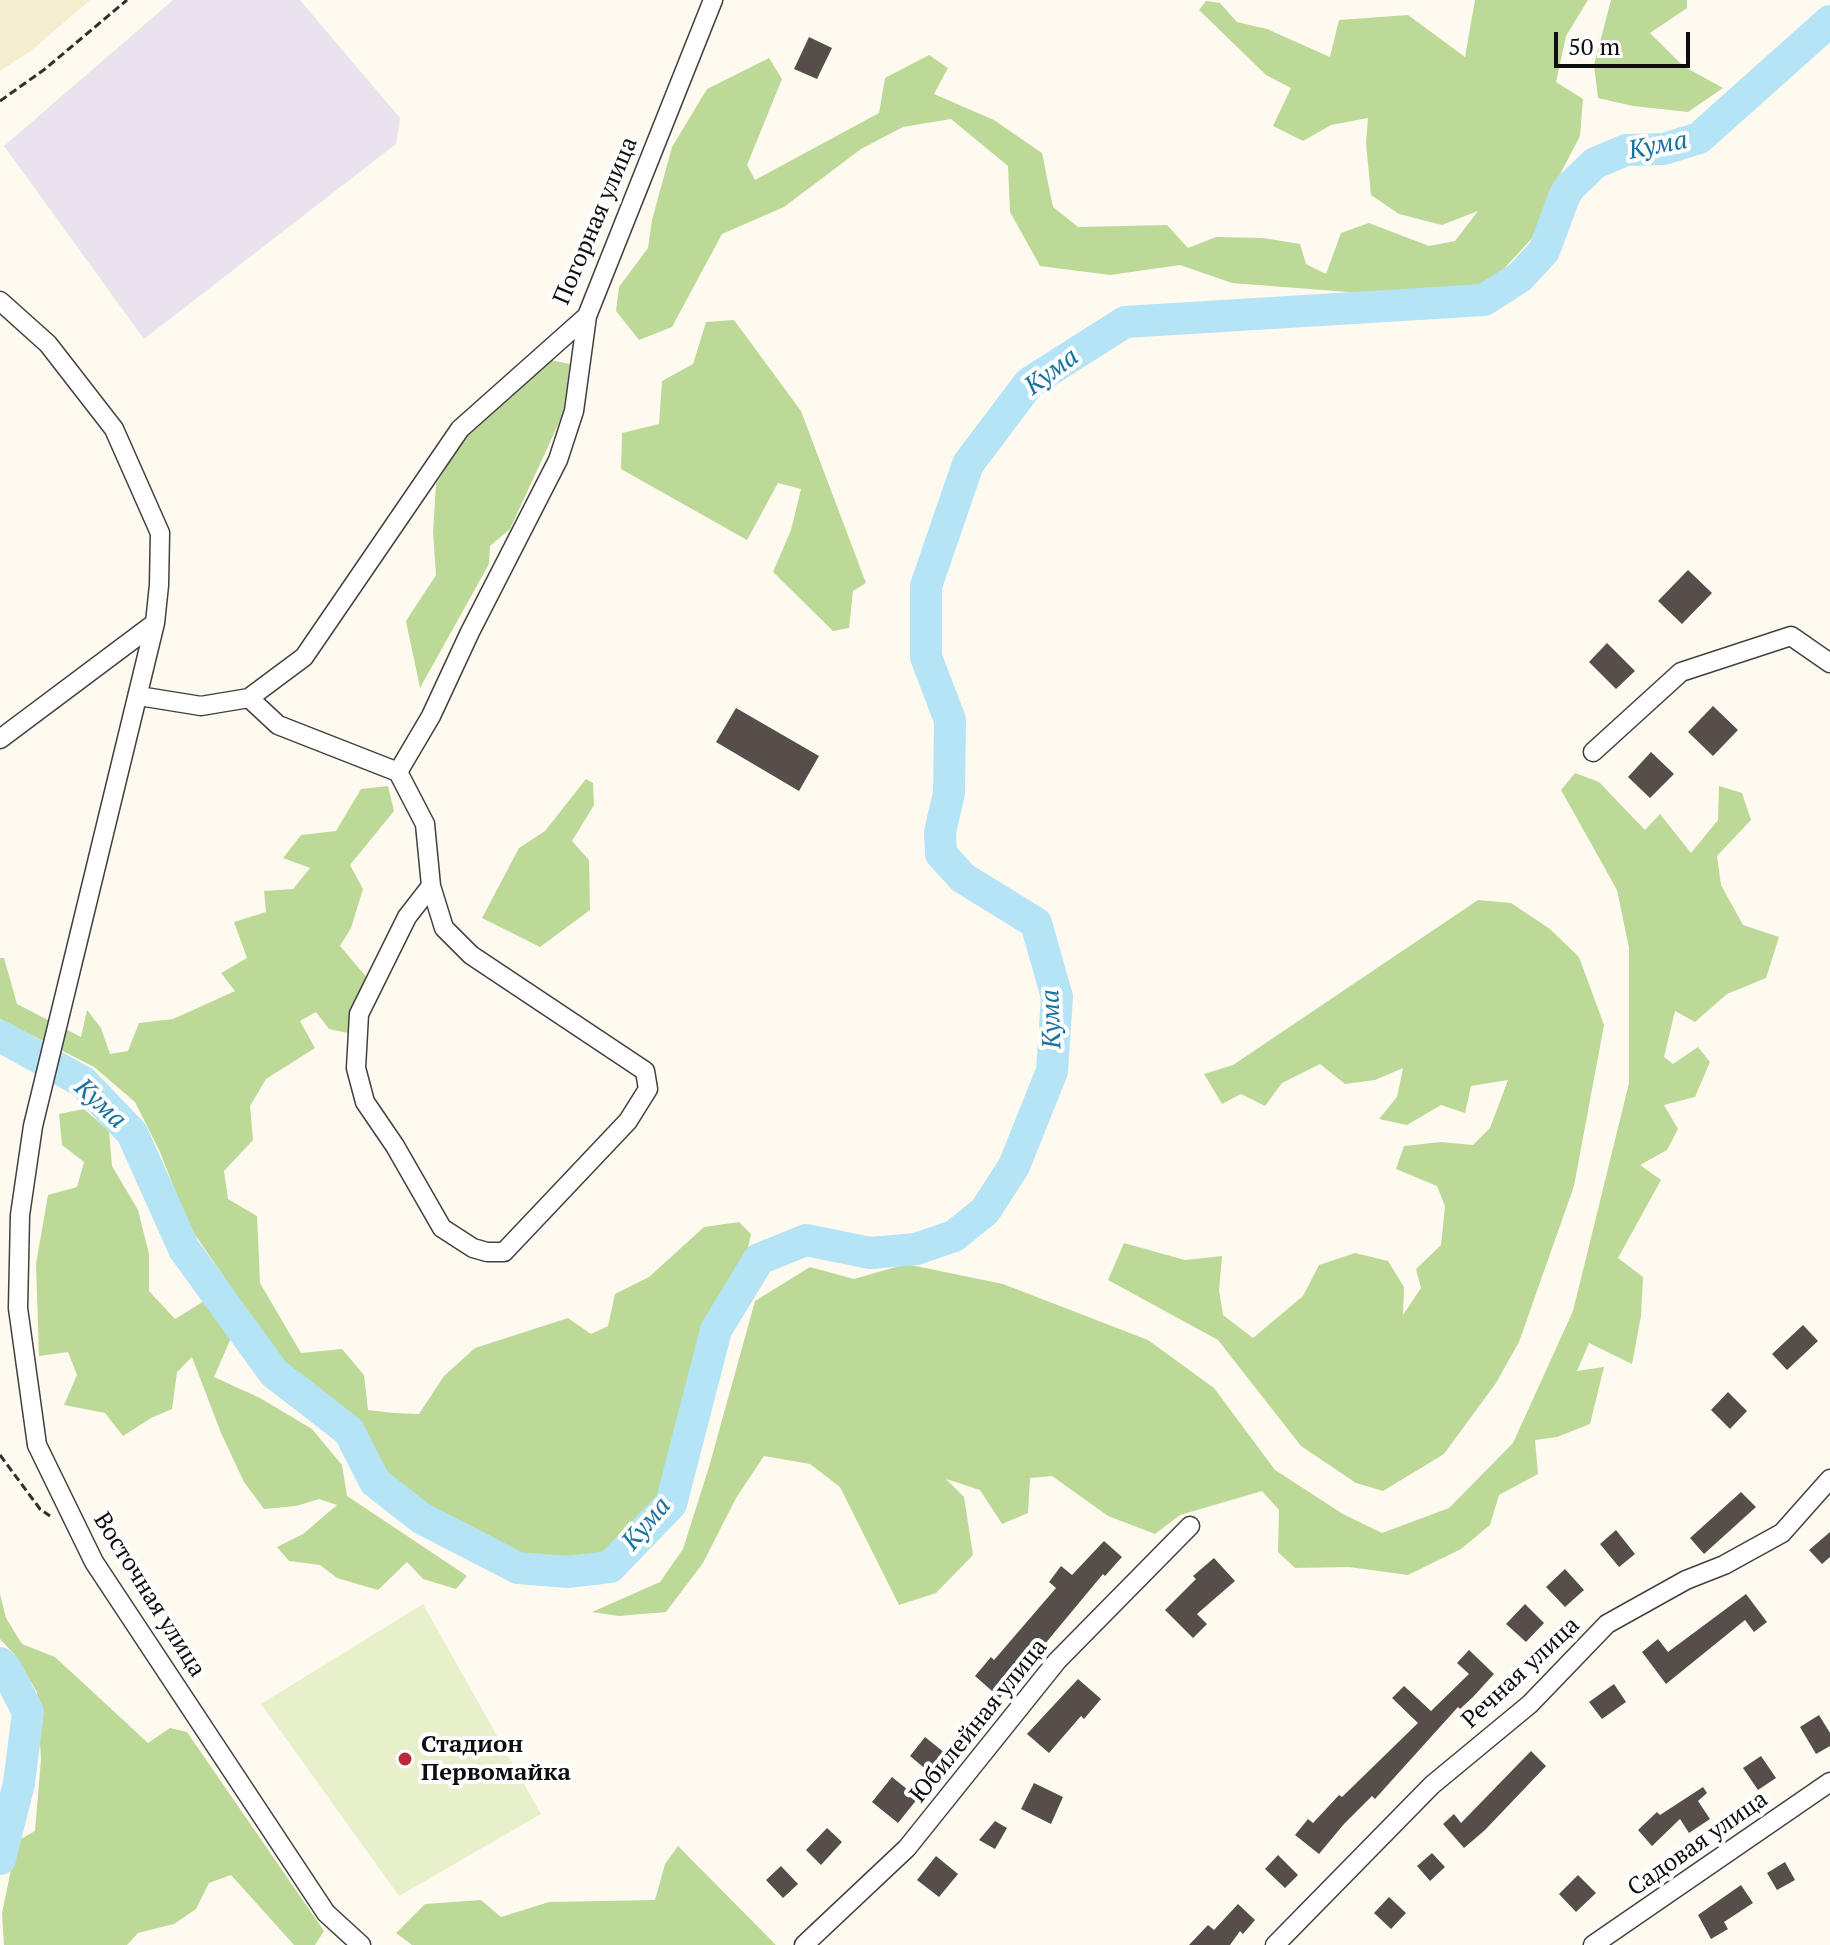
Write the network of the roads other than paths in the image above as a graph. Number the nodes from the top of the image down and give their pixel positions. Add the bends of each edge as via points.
1 (713, 0) edge
2 (0, 301) edge
3 (587, 316) junction
4 (155, 623) junction
5 (1830, 663) edge
6 (139, 696) junction
7 (249, 698) junction
8 (0, 739) edge
9 (1593, 752) dead end
10 (398, 772) junction
11 (431, 886) junction
12 (1830, 1479) edge
13 (1190, 1526) dead end
14 (1830, 1782) edge
15 (361, 1945) edge
16 (804, 1945) edge
17 (1275, 1945) edge
18 (1593, 1945) edge

1 - 3 street, Погорная улица
2 - 4 street, Восточная улица via 48,344 114,429 160,533
3 - 7 street, Погорная улица via 460,429 304,657
3 - 10 street via 574,411 558,460
4 - 6 street, Восточная улица
4 - 8 street
5 - 9 street via 1791,636 1681,672
6 - 7 street via 201,706
6 - 15 street, Восточная улица via 33,1126 20,1215 18,1308 37,1445 94,1562 326,1913
7 - 10 street via 278,725
10 - 11 street via 425,824
11 - 11 street via 444,928 471,955 645,1071 648,1089 628,1121 504,1252 473,1248 442,1228 365,1102 356,1068 359,1014 407,917
12 - 17 street, Речная улица via 1782,1533 1607,1624 1530,1704 1432,1785
13 - 16 street, Юбилейная улица via 1057,1661 907,1848
14 - 18 street, Садовая улица

